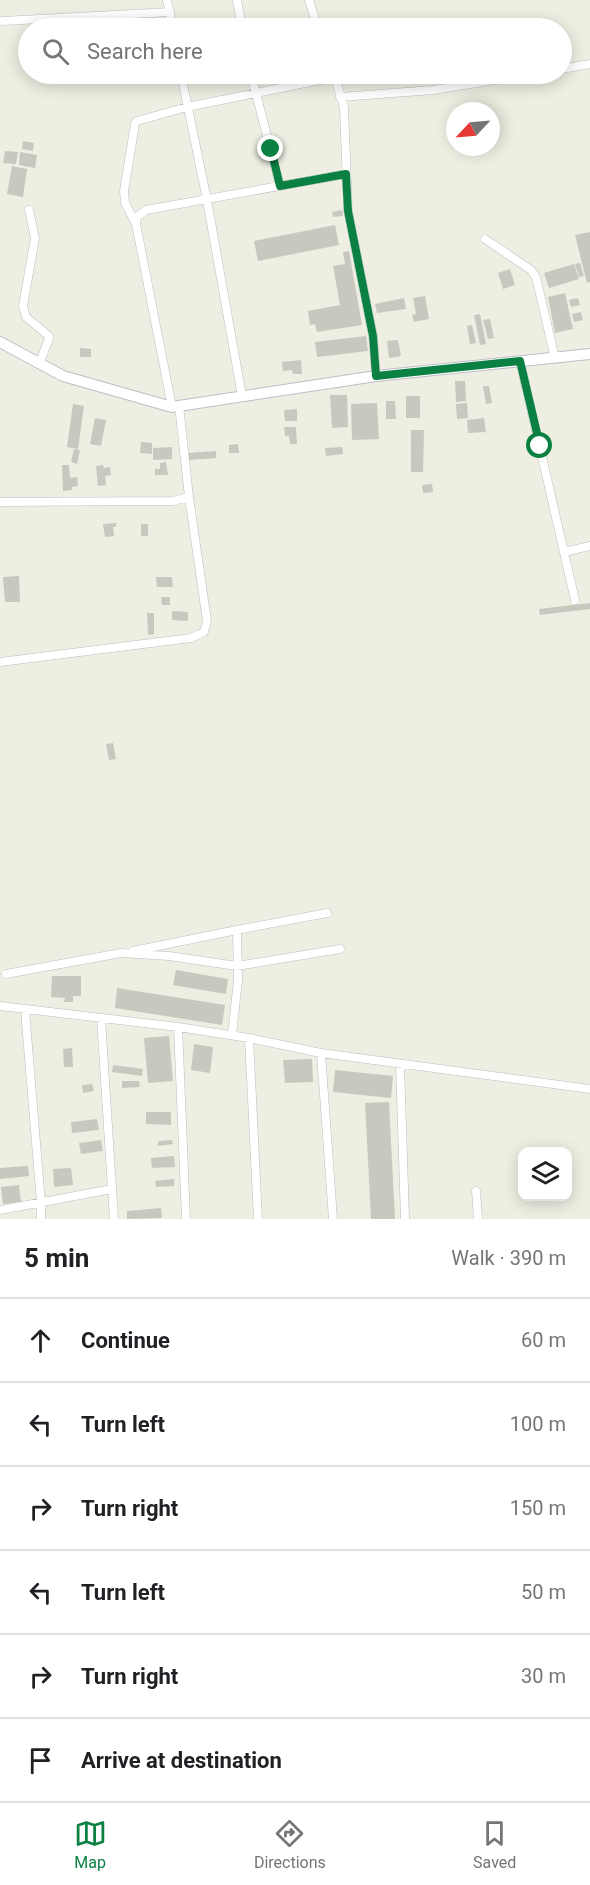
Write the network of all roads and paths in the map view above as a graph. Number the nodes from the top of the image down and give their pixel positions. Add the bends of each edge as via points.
1 (167, 0) edge
2 (237, 0) edge
3 (309, 0) edge
4 (170, 12) junction
5 (59, 18) edge
6 (171, 18) edge
7 (240, 18) edge
8 (315, 18) edge
9 (18, 20) edge
10 (3, 21) dead end
11 (590, 64) edge
12 (572, 67) edge
13 (183, 84) edge
14 (254, 84) edge
15 (295, 84) edge
16 (336, 84) edge
17 (470, 84) edge
18 (256, 93) junction
19 (340, 97) junction
20 (187, 107) junction
21 (346, 174) junction
22 (280, 186) junction
23 (207, 200) junction
24 (29, 210) dead end
25 (136, 224) junction
26 (485, 238) dead end
27 (0, 342) edge
28 (590, 354) edge
29 (555, 358) junction
30 (520, 361) junction
31 (39, 364) junction
32 (376, 376) junction
33 (242, 396) junction
34 (176, 406) junction
35 (189, 497) junction
36 (0, 502) edge
37 (590, 546) edge
38 (564, 552) junction
39 (575, 600) dead end
40 (0, 662) edge
41 (327, 913) dead end
42 (237, 930) junction
43 (340, 949) dead end
44 (121, 953) junction
45 (237, 966) junction
46 (6, 974) dead end
47 (0, 1006) edge
48 (25, 1010) junction
49 (101, 1019) junction
50 (178, 1027) junction
51 (232, 1035) junction
52 (249, 1038) junction
53 (321, 1053) junction
54 (400, 1064) junction
55 (590, 1089) edge
56 (112, 1189) junction
57 (476, 1191) dead end
58 (41, 1203) junction
59 (0, 1210) edge
60 (41, 1219) edge
61 (114, 1219) edge
62 (186, 1219) edge
63 (258, 1219) edge
64 (333, 1219) edge
65 (405, 1219) edge
66 (478, 1219) edge

1 - 4 street
2 - 7 street
3 - 8 street
4 - 5 street
4 - 6 street
9 - 10 street
11 - 12 street
13 - 20 street
14 - 18 street
15 - 18 street
16 - 19 street
17 - 19 street
18 - 20 street
18 - 22 street
19 - 21 street via 344,107
20 - 23 street
20 - 25 street via 135,124 124,191 125,203
21 - 22 street
21 - 32 street via 348,211 373,336
22 - 23 street
23 - 25 street via 146,210 137,217
23 - 33 street
24 - 31 street via 35,238 23,306 26,317 50,339
25 - 34 street
26 - 29 street via 536,277
27 - 31 street
28 - 29 street
29 - 30 street
30 - 32 street
30 - 38 street
31 - 34 street via 63,376
32 - 33 street
33 - 34 street
34 - 35 street
35 - 36 street via 173,501
35 - 40 street via 207,621 204,632 190,638
37 - 38 street
38 - 39 street
41 - 42 street
42 - 44 street
42 - 45 street
43 - 45 street
44 - 45 street
44 - 46 street
45 - 51 street
47 - 48 street
48 - 49 street
48 - 58 street
49 - 50 street
49 - 56 street
50 - 51 street
50 - 62 street
51 - 52 street
52 - 53 street
52 - 63 street
53 - 54 street
53 - 64 street
54 - 55 street
54 - 65 street
56 - 58 street
56 - 61 street
57 - 66 street
58 - 59 street
58 - 60 street

